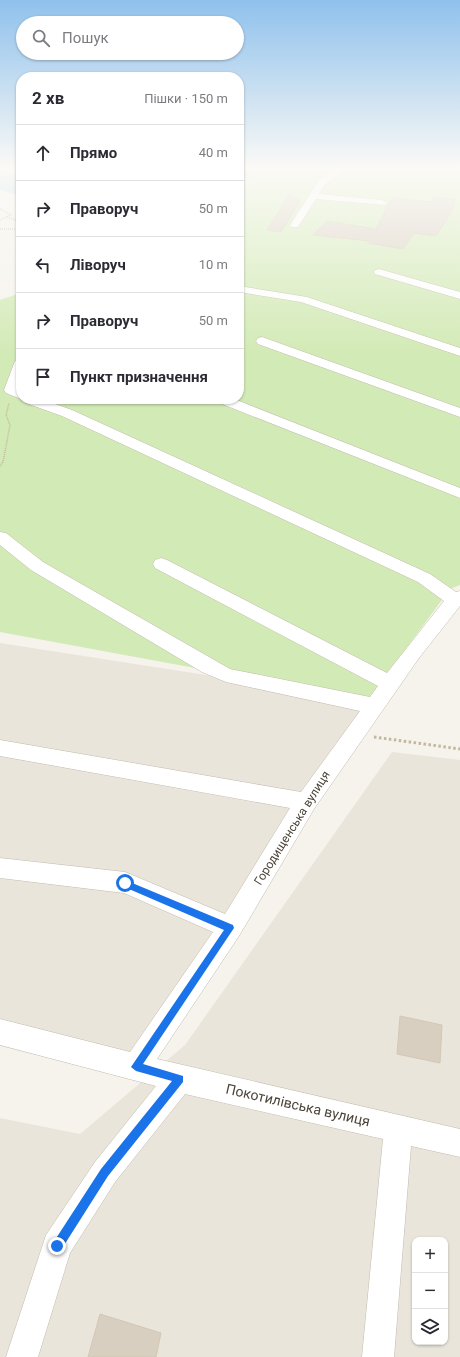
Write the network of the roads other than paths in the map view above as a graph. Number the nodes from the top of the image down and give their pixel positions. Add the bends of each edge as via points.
1 (379, 272) dead end
2 (244, 290) edge
3 (460, 296) edge
4 (262, 341) dead end
5 (460, 352) edge
6 (16, 376) edge
7 (16, 392) edge
8 (42, 404) edge
9 (235, 404) edge
10 (460, 413) edge
11 (460, 492) edge
12 (0, 537) edge
13 (161, 564) dead end
14 (457, 598) edge
15 (390, 684) junction
16 (374, 706) junction
17 (0, 748) edge
18 (306, 802) junction
19 (0, 868) edge
20 (230, 928) junction
21 (0, 1032) edge
22 (136, 1067) junction
23 (180, 1079) junction
24 (398, 1128) junction
25 (460, 1143) edge
26 (22, 1357) edge
27 (378, 1357) edge

1 - 3 street
2 - 5 street via 303,299
4 - 10 street
6 - 7 street via 11,390
8 - 14 street via 67,413 416,575
9 - 11 street
12 - 16 street via 37,566 226,675
13 - 15 street
14 - 15 street, Городищенська вулиця
15 - 16 street, Городищенська вулиця
16 - 18 street, Городищенська вулиця
17 - 18 street
18 - 20 street, Городищенська вулиця
19 - 20 street via 125,883
20 - 22 street, Городищенська вулиця
21 - 22 street, Покотилівська вулиця
22 - 23 street, Покотилівська вулиця
23 - 24 street, Покотилівська вулиця
23 - 26 street via 104,1172 57,1246
24 - 25 street, Покотилівська вулиця
24 - 27 street

